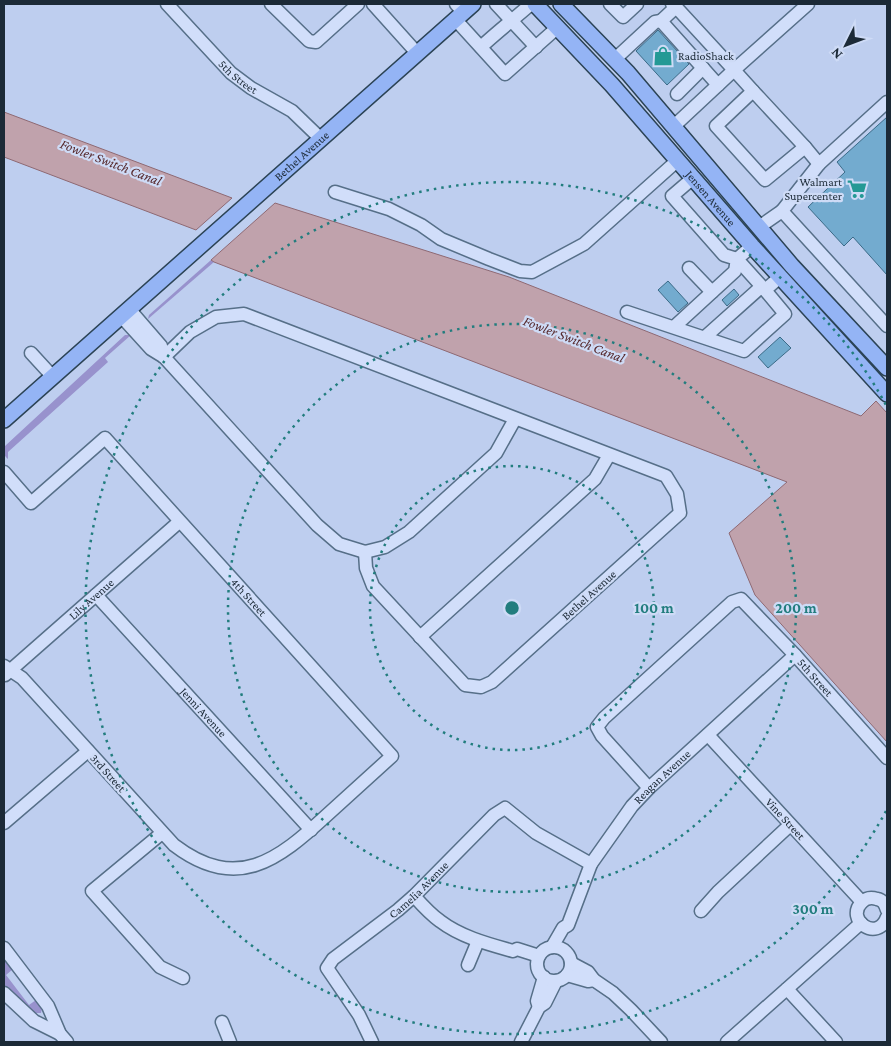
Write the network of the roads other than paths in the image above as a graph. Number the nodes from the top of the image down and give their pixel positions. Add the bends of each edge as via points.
1 (167, 4) edge
2 (271, 4) edge
3 (358, 4) edge
4 (373, 4) edge
5 (496, 4) edge
6 (531, 4) edge
7 (535, 4) edge
8 (561, 4) edge
9 (610, 4) edge
10 (638, 4) edge
11 (808, 4) edge
12 (674, 6) edge
13 (462, 10) edge
14 (512, 21) junction
15 (661, 21) junction
16 (558, 28) junction
17 (481, 47) junction
18 (536, 47) junction
19 (417, 53) junction
20 (615, 59) junction
21 (703, 68) junction
22 (734, 70) junction
23 (718, 85) junction
24 (753, 91) junction
25 (677, 94) dead end
26 (627, 102) junction
27 (887, 102) edge
28 (674, 126) junction
29 (321, 139) junction
30 (805, 147) junction
31 (678, 160) junction
32 (705, 164) junction
33 (819, 164) junction
34 (693, 178) junction
35 (335, 192) dead end
36 (782, 211) junction
37 (759, 228) junction
38 (752, 246) junction
39 (737, 259) junction
40 (690, 268) dead end
41 (780, 278) junction
42 (763, 288) junction
43 (712, 292) junction
44 (829, 306) junction
45 (808, 309) junction
46 (125, 312) junction
47 (627, 312) dead end
48 (887, 326) edge
49 (674, 327) junction
50 (705, 337) junction
51 (31, 353) dead end
52 (164, 357) junction
53 (887, 366) edge
54 (53, 377) junction
55 (887, 394) edge
56 (515, 419) junction
57 (4, 420) edge
58 (609, 455) junction
59 (4, 472) edge
60 (179, 522) junction
61 (365, 552) junction
62 (96, 595) junction
63 (420, 637) junction
64 (795, 655) junction
65 (6, 671) edge
66 (708, 735) junction
67 (88, 751) junction
68 (392, 756) joint
69 (887, 758) edge
70 (648, 788) junction
71 (4, 823) edge
72 (790, 825) junction
73 (311, 830) junction
74 (162, 833) junction
75 (591, 864) junction
76 (414, 896) junction
77 (862, 902) junction
78 (886, 904) edge
79 (701, 911) dead end
80 (861, 923) junction
81 (886, 924) edge
82 (478, 941) junction
83 (4, 948) edge
84 (558, 948) junction
85 (538, 961) junction
86 (468, 966) dead end
87 (560, 974) junction
88 (183, 978) dead end
89 (787, 989) junction
90 (4, 993) edge
91 (222, 1022) dead end
92 (64, 1038) edge
93 (230, 1042) edge
94 (372, 1042) edge
95 (521, 1042) edge
96 (661, 1042) edge
97 (727, 1042) edge
98 (836, 1042) edge

1 - 29 street, 5th Street via 231,73 292,110
2 - 3 street via 309,41 316,42
4 - 19 street
5 - 14 street
6 - 14 street
7 - 16 main road, Jensen Avenue
8 - 20 main road, Jensen Avenue
9 - 10 street via 623,17
11 - 22 street
12 - 15 street
12 - 22 street
13 - 17 street
13 - 19 main road, Bethel Avenue
14 - 17 street
14 - 18 street
15 - 20 street via 655,22
15 - 21 street
16 - 18 street
16 - 26 main road, Jensen Avenue
17 - 18 street via 505,74
19 - 29 main road, Bethel Avenue
20 - 28 main road, Jensen Avenue
21 - 23 street
21 - 25 street
22 - 23 street
22 - 24 street
23 - 28 street
24 - 30 street
24 - 30 street via 716,126 765,180
26 - 31 main road, Jensen Avenue
26 - 32 main road via 635,100 640,103 679,147
27 - 33 street
28 - 32 main road, Jensen Avenue
29 - 46 main road, Bethel Avenue
30 - 33 street
31 - 34 main road, Jensen Avenue
31 - 35 street via 584,244 532,272 489,260 440,239 389,209
32 - 37 main road, Jensen Avenue
33 - 36 street
34 - 37 main road via 702,178 710,185 746,226
34 - 38 main road, Jensen Avenue
34 - 39 street via 672,196 724,255
36 - 37 street
36 - 48 street
37 - 44 main road, Jensen Avenue
38 - 39 street
38 - 41 main road, Jensen Avenue
38 - 44 main road via 762,247 799,286
39 - 42 street
39 - 43 street via 735,271
40 - 43 street
41 - 42 street
41 - 45 main road, Jensen Avenue
42 - 50 street
42 - 50 street via 785,314 744,351
43 - 49 street
44 - 53 main road, Jensen Avenue
45 - 53 main road via 829,321 869,364 878,368
45 - 55 main road, Jensen Avenue
46 - 52 street via 161,346
46 - 54 main road, Bethel Avenue
47 - 49 street
49 - 50 street
51 - 54 street
52 - 56 street, Bethel Avenue via 190,332 216,317 244,314
52 - 61 street via 317,525 339,544
54 - 57 main road, Bethel Avenue
56 - 58 street, Bethel Avenue
56 - 61 street via 496,453 409,532 385,546
58 - 63 street via 595,479
58 - 63 street, Bethel Avenue via 666,476 677,494 680,514 492,682 481,687 465,685
59 - 60 street, 4th Street via 31,502 105,438
60 - 62 street, Lily Avenue
60 - 68 street, 4th Street
61 - 63 street, Bethel Avenue via 366,568 373,586
62 - 65 street, Lily Avenue
62 - 73 street, Jenni Avenue
64 - 66 street, Reagan Avenue
64 - 69 street, 5th Street
64 - 70 street, 5th Street via 741,598 732,602 597,727
65 - 67 street, 3rd Street via 22,678
66 - 70 street, Reagan Avenue
66 - 72 street, Vine Street
67 - 71 street
67 - 74 street, 3rd Street
68 - 73 street, 3rd Street
70 - 75 street, Reagan Avenue via 626,813
72 - 77 street, Vine Street
72 - 79 street
73 - 74 street, 3rd Street via 276,857 239,869 220,868 189,857
74 - 88 street via 92,891 160,967
75 - 76 street, Camelia Avenue via 542,837 505,808 469,839
75 - 84 street, Reagan Avenue via 568,925 570,931
76 - 82 street via 439,921
76 - 94 street, Camelia Avenue via 332,959 327,968
77 - 78 street via 874,898
77 - 80 street via 857,911
80 - 81 street via 874,929
80 - 89 street
82 - 85 street via 513,951 518,949
82 - 86 street
83 - 92 street via 48,1006
84 - 85 street via 544,950
84 - 87 street via 567,953
85 - 87 street via 540,973
87 - 95 street
87 - 96 street via 594,980 613,993
89 - 97 street
89 - 98 street
90 - 92 street via 34,1020
91 - 93 street

